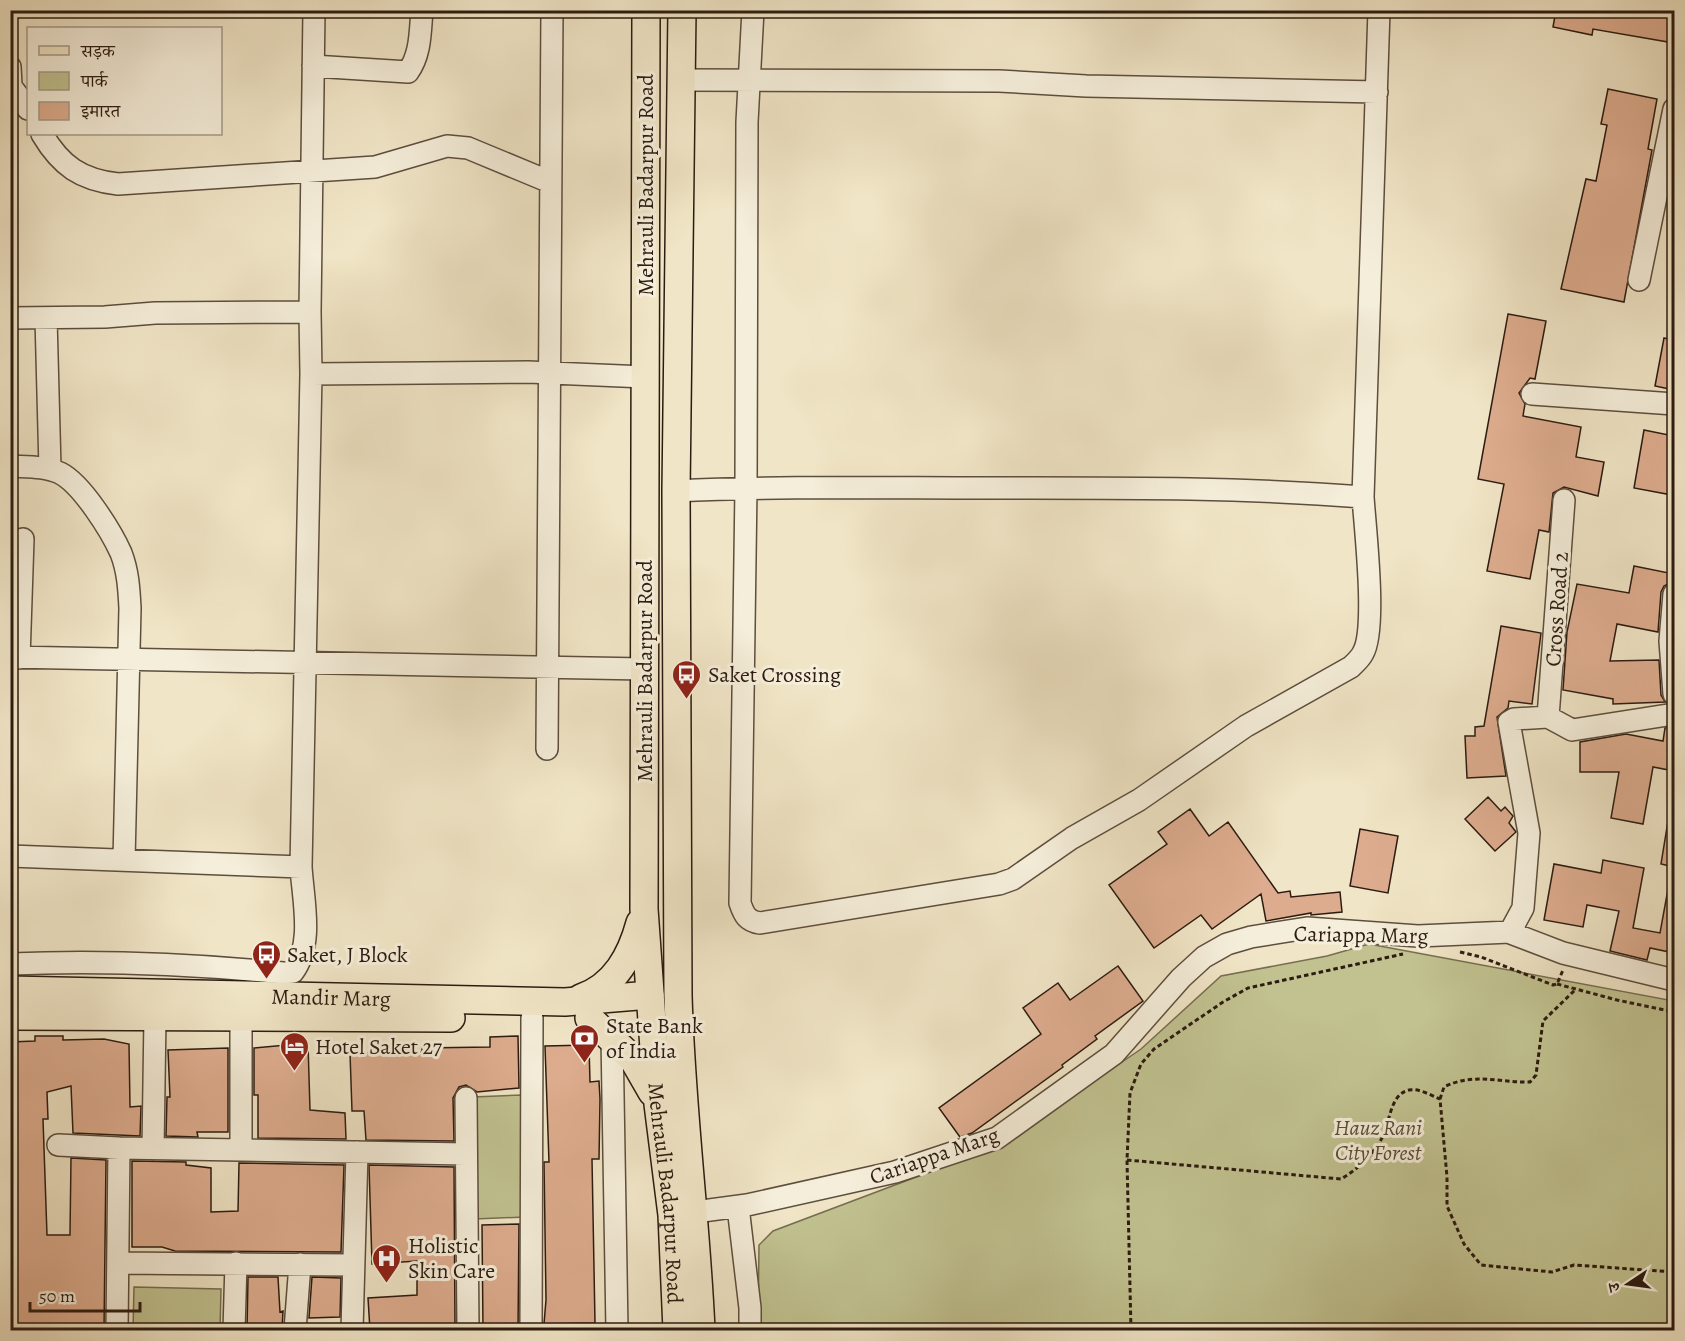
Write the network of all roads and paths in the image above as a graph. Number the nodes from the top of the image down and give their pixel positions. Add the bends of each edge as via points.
1 (314, 10) edge
2 (422, 10) edge
3 (552, 10) edge
4 (646, 10) edge
5 (682, 10) edge
6 (753, 10) edge
7 (1379, 10) edge
8 (313, 66) junction
9 (11, 79) edge
10 (681, 80) junction
11 (749, 81) junction
12 (1377, 92) junction
13 (27, 107) edge
14 (1674, 109) edge
15 (43, 135) edge
16 (313, 173) junction
17 (550, 182) junction
18 (1640, 280) dead end
19 (310, 312) junction
20 (10, 318) edge
21 (46, 318) junction
22 (549, 373) junction
23 (310, 374) junction
24 (645, 377) junction
25 (1532, 394) dead end
26 (1674, 404) edge
27 (10, 466) edge
28 (50, 469) junction
29 (746, 488) junction
30 (676, 491) junction
31 (1363, 496) junction
32 (1564, 500) dead end
33 (23, 539) dead end
34 (1674, 594) edge
35 (16, 596) edge
36 (676, 623) junction
37 (644, 624) junction
38 (15, 657) edge
39 (129, 660) junction
40 (304, 663) junction
41 (548, 666) junction
42 (644, 669) junction
43 (1674, 694) edge
44 (1674, 714) edge
45 (1548, 717) junction
46 (547, 749) dead end
47 (10, 856) edge
48 (124, 860) junction
49 (301, 867) junction
50 (644, 909) junction
51 (1508, 932) junction
52 (1412, 952) dead end
53 (1458, 952) dead end
54 (1563, 953) junction
55 (10, 964) edge
56 (1674, 980) edge
57 (1557, 984) junction
58 (1576, 989) junction
59 (10, 990) edge
60 (566, 1002) junction
61 (650, 1004) junction
62 (1674, 1012) edge
63 (10, 1016) edge
64 (155, 1017) junction
65 (241, 1017) junction
66 (532, 1018) junction
67 (589, 1018) junction
68 (612, 1037) junction
69 (466, 1098) dead end
70 (1440, 1099) junction
71 (658, 1104) junction
72 (58, 1145) dead end
73 (118, 1148) junction
74 (153, 1149) junction
75 (241, 1150) junction
76 (357, 1152) junction
77 (466, 1154) junction
78 (1127, 1160) junction
79 (738, 1207) junction
80 (695, 1212) junction
81 (118, 1263) junction
82 (236, 1263) junction
83 (300, 1264) junction
84 (352, 1265) junction
85 (1674, 1272) edge
86 (117, 1330) edge
87 (234, 1330) edge
88 (295, 1330) edge
89 (352, 1330) edge
90 (468, 1330) edge
91 (531, 1330) edge
92 (617, 1330) edge
93 (677, 1330) edge
94 (701, 1330) edge
95 (750, 1330) edge
96 (1131, 1330) edge

1 - 8 street
2 - 8 street via 419,45 408,72
3 - 17 street
4 - 24 main road, Mehrauli Badarpur Road
5 - 10 main road, Mehrauli Badarpur Road
6 - 11 street
7 - 12 street
8 - 16 street
9 - 13 street
10 - 11 street
10 - 30 main road, Mehrauli Badarpur Road
11 - 12 street via 999,81
11 - 29 street
12 - 31 street
14 - 18 street
15 - 16 street via 71,168 93,181 118,184
16 - 17 street via 375,167 447,146 468,148
16 - 19 street
17 - 22 street
19 - 21 street
19 - 23 street
20 - 21 street
21 - 28 street
22 - 23 street
22 - 24 street
22 - 41 street
23 - 40 street
24 - 37 main road, Mehrauli Badarpur Road
25 - 26 street
27 - 28 street
28 - 39 street via 77,487 121,554 129,582
29 - 30 street
29 - 31 street via 1113,488
29 - 31 street via 740,903 751,922 760,923 1013,879 1072,838 1139,800 1246,726 1351,667 1364,652 1367,641 1369,576
30 - 36 main road, Mehrauli Badarpur Road
32 - 45 street, Cross Road 2
33 - 35 street
34 - 43 street via 1670,641
35 - 38 street
36 - 37 main road
36 - 80 main road, Mehrauli Badarpur Road via 678,994
37 - 42 main road, Mehrauli Badarpur Road
38 - 39 street
39 - 40 street
39 - 48 street
40 - 41 street
40 - 49 street
41 - 42 street
41 - 46 street
42 - 50 main road, Mehrauli Badarpur Road
44 - 45 street via 1572,730
45 - 51 street via 1515,718 1509,722 1528,833 1523,908
47 - 48 street
48 - 49 street
49 - 55 street via 305,943 301,961 293,972 92,961
50 - 60 main road via 633,947 619,970 592,994
50 - 61 main road, Mehrauli Badarpur Road
51 - 54 street
51 - 79 street, Cariappa Marg via 1418,936 1308,928 1227,944 1204,957 1181,978 1114,1054 997,1138 895,1172
52 - 78 path via 1248,988 1154,1049 1141,1064 1130,1093
53 - 57 path via 1481,957 1553,986
54 - 56 street
54 - 57 path via 1563,973
57 - 58 path
58 - 62 path
58 - 70 path via 1543,1021 1536,1075 1530,1082 1457,1080 1444,1087
59 - 60 main road, Mandir Marg
60 - 61 main road, Mandir Marg
61 - 67 main road, Mandir Marg
61 - 71 main road, Mehrauli Badarpur Road
63 - 64 main road, Mandir Marg
64 - 65 main road, Mandir Marg
64 - 74 street
65 - 66 main road, Mandir Marg
65 - 75 street
66 - 67 main road, Mandir Marg
66 - 91 street
67 - 68 main road
68 - 71 main road via 633,1059
68 - 92 street
69 - 77 street
70 - 78 path via 1419,1090 1408,1090 1396,1098 1383,1136 1364,1162 1341,1179
70 - 85 path via 1447,1206 1464,1244 1481,1264 1552,1272 1574,1265
71 - 93 main road, Mehrauli Badarpur Road via 672,1215
72 - 73 street
73 - 74 street
73 - 81 street
74 - 75 street
75 - 76 street
76 - 77 street
76 - 84 street
77 - 90 street
78 - 96 path
79 - 80 street, Cariappa Marg
79 - 95 street
80 - 94 main road, Mehrauli Badarpur Road
81 - 82 street
81 - 86 street
82 - 83 street
82 - 87 street
83 - 84 street
83 - 88 street
84 - 89 street

